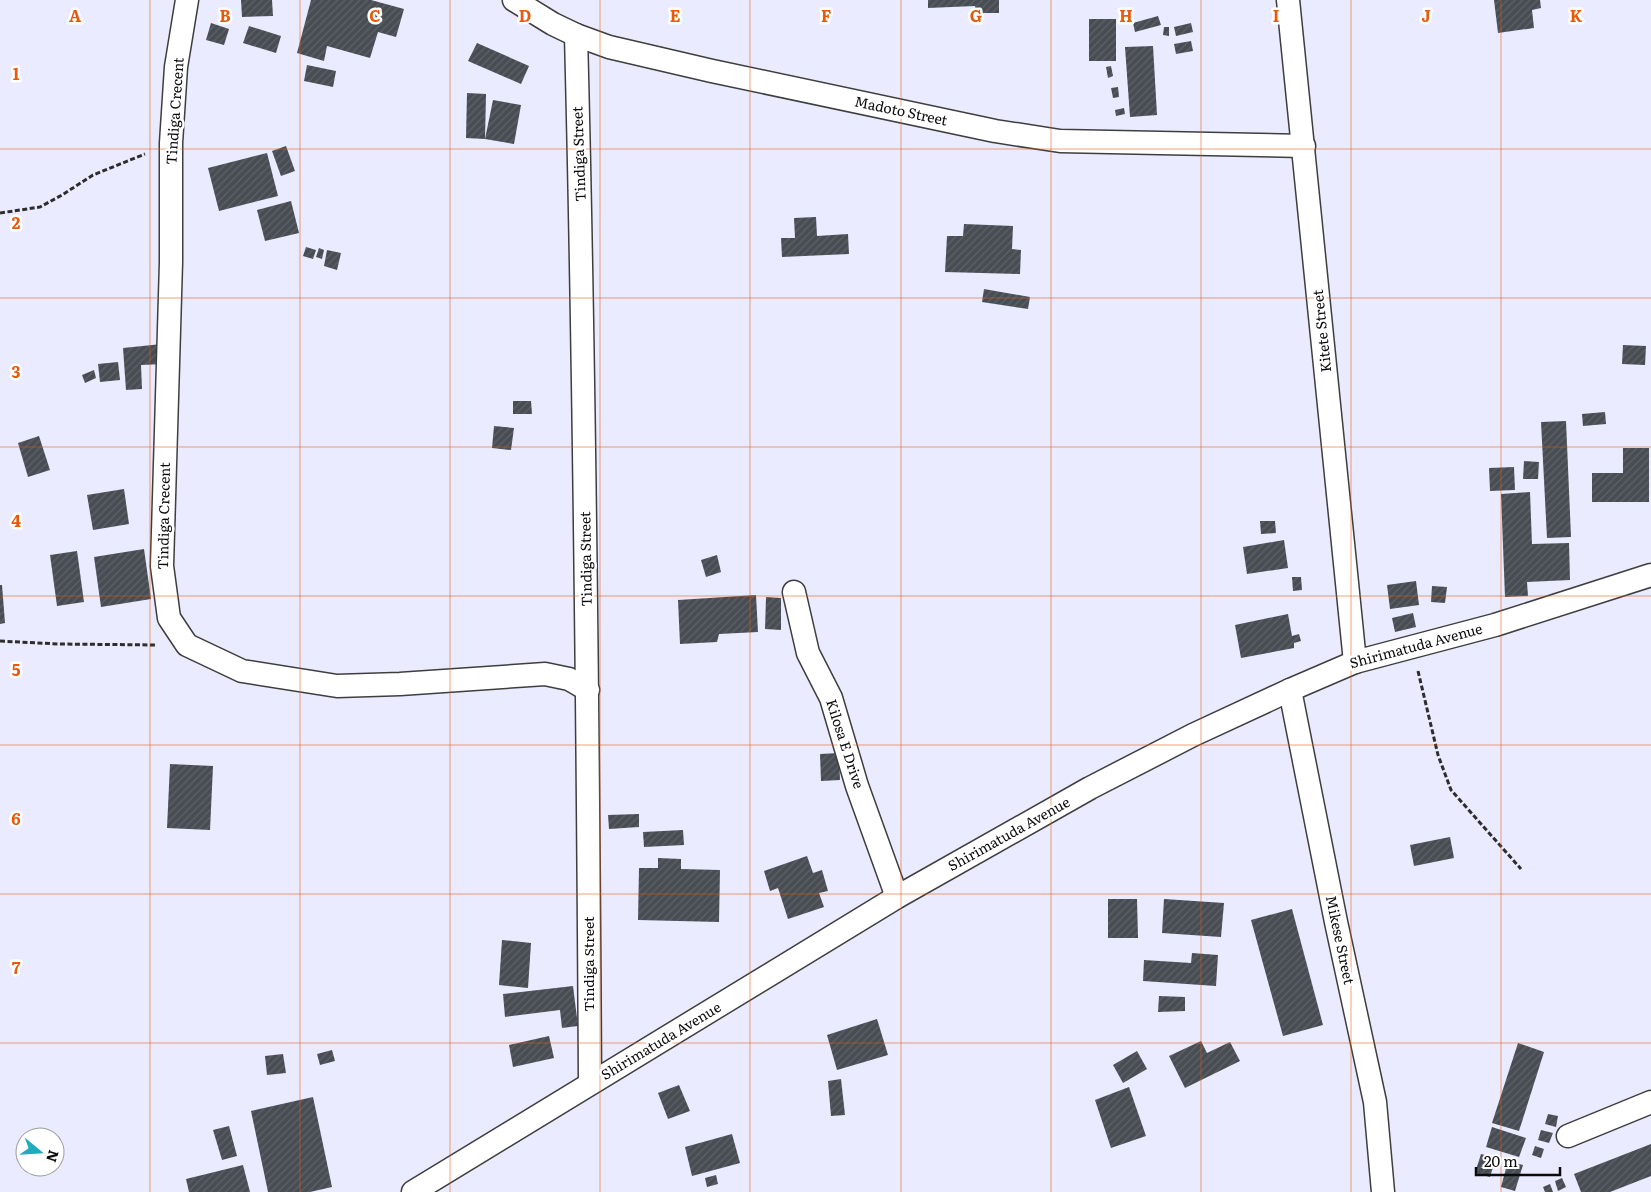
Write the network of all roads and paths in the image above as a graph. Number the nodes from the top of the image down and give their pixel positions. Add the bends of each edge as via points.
1 (187, 0) edge
2 (514, 0) edge
3 (1288, 0) edge
4 (576, 35) junction
5 (171, 144) junction
6 (1304, 146) junction
7 (0, 214) edge
8 (1651, 575) edge
9 (794, 592) dead end
10 (0, 641) edge
11 (187, 645) junction
12 (1412, 646) junction
13 (1354, 662) junction
14 (588, 690) junction
15 (1290, 690) junction
16 (1520, 869) dead end
17 (896, 897) junction
18 (590, 1083) junction
19 (1651, 1102) edge
20 (1568, 1136) dead end
21 (413, 1192) edge
22 (1383, 1192) edge

1 - 5 street, Tindiga Crecent via 176,67
2 - 4 street, Madoto Street
3 - 6 street, Kitete Street
4 - 6 street, Madoto Street via 609,47 712,71 1060,142
4 - 14 street, Tindiga Street
5 - 7 path via 93,174 40,207
5 - 11 street, Tindiga Crecent via 171,262 162,566 169,618
6 - 13 street, Kitete Street
8 - 12 street, Shirimatuda Avenue via 1495,624
9 - 17 street, Kilosa E Drive via 808,653 831,698
10 - 11 path
11 - 14 street via 242,671 337,686 545,674 569,679
12 - 13 street, Shirimatuda Avenue
12 - 16 path via 1438,756 1450,790
13 - 15 street, Shirimatuda Avenue
14 - 18 street, Tindiga Street
15 - 17 street, Shirimatuda Avenue via 1090,788
15 - 22 street, Mikese Street via 1375,1102
17 - 18 street, Shirimatuda Avenue
18 - 21 street, Shirimatuda Avenue
19 - 20 street

